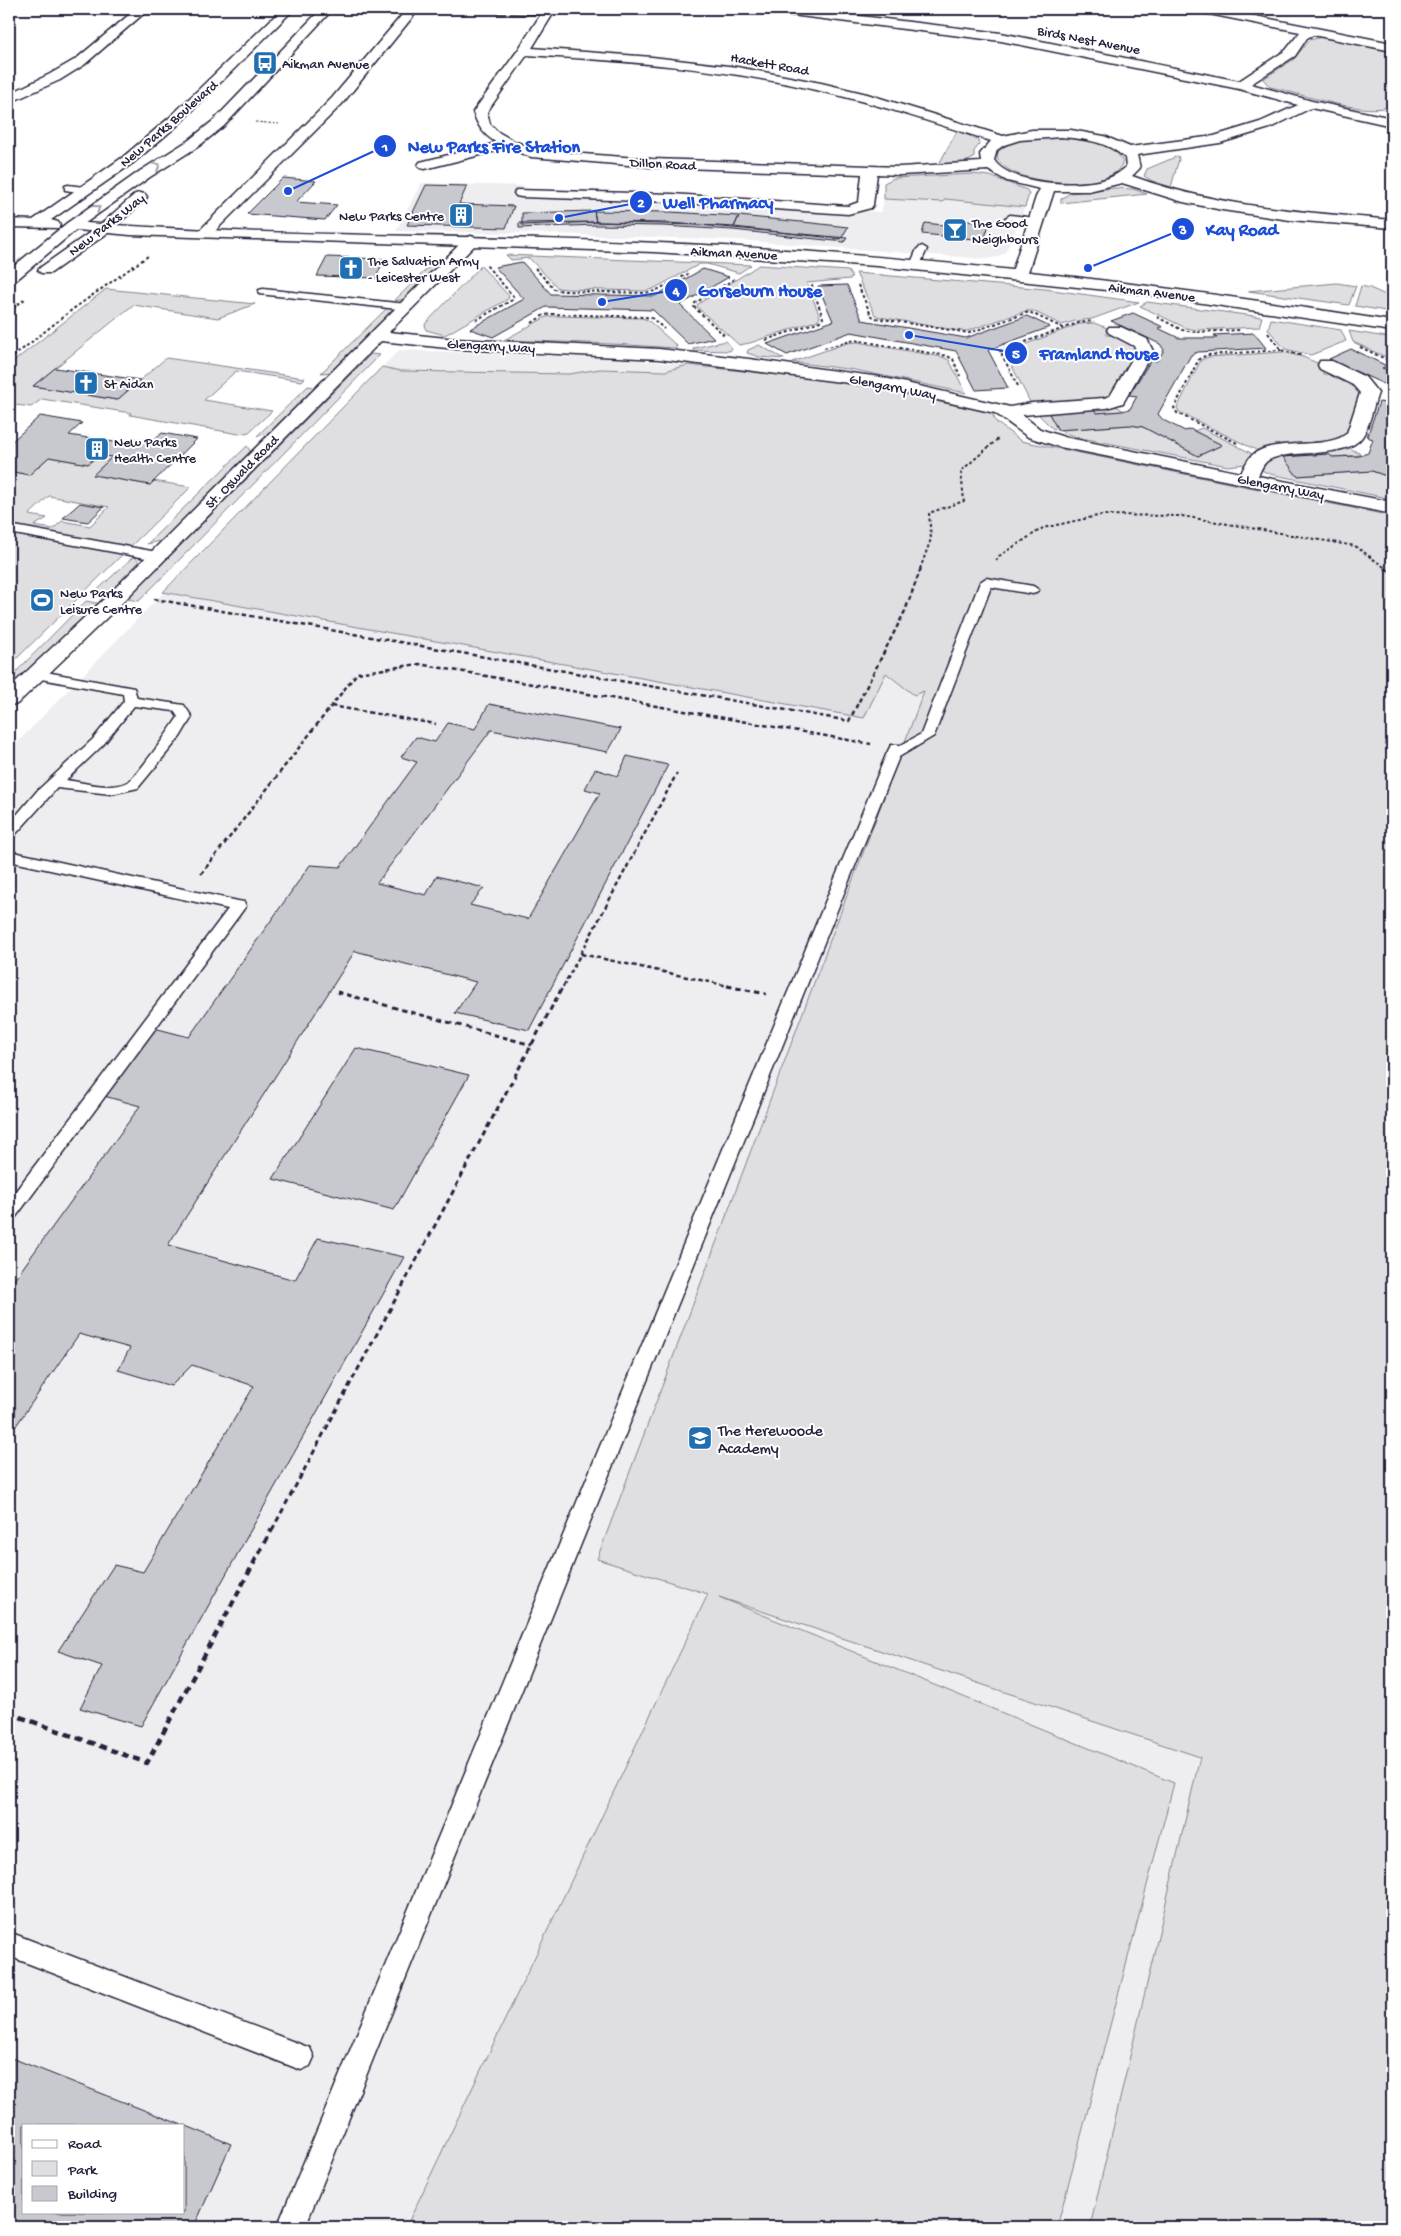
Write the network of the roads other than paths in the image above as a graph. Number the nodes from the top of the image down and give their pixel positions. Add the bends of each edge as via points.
1 (143, 9) edge
2 (288, 9) edge
3 (327, 9) edge
4 (413, 9) edge
5 (498, 9) edge
6 (775, 9) edge
7 (1204, 9) edge
8 (550, 10) edge
9 (1314, 30) junction
10 (1392, 38) edge
11 (1379, 44) junction
12 (1392, 47) edge
13 (524, 50) junction
14 (1241, 85) junction
15 (9, 98) edge
16 (1310, 104) junction
17 (1392, 122) edge
18 (1003, 140) junction
19 (194, 143) junction
20 (509, 144) junction
21 (1128, 152) junction
22 (588, 159) junction
23 (425, 165) dead end
24 (990, 166) junction
25 (870, 170) junction
26 (1123, 178) junction
27 (162, 180) dead end
28 (571, 184) junction
29 (1049, 187) junction
30 (68, 188) dead end
31 (84, 190) junction
32 (148, 191) dead end
33 (521, 193) dead end
34 (1010, 218) dead end
35 (1036, 221) junction
36 (9, 223) edge
37 (36, 224) junction
38 (1392, 224) edge
39 (72, 226) junction
40 (104, 229) junction
41 (205, 234) junction
42 (471, 241) junction
43 (922, 249) dead end
44 (916, 265) junction
45 (1019, 275) junction
46 (12, 285) edge
47 (263, 292) dead end
48 (407, 307) junction
49 (1392, 326) edge
50 (1115, 330) dead end
51 (377, 336) junction
52 (1326, 365) road end
53 (1011, 412) junction
54 (1246, 479) junction
55 (1392, 508) edge
56 (9, 529) edge
57 (157, 556) junction
58 (1033, 590) dead end
59 (35, 674) junction
60 (9, 699) edge
61 (131, 701) junction
62 (54, 783) junction
63 (9, 832) edge
64 (9, 856) edge
65 (9, 1213) edge
66 (9, 1944) edge
67 (301, 2057) dead end
68 (291, 2227) edge

1 - 15 main road via 80,62
2 - 31 main road, New Parks Boulevard via 193,104 128,160
3 - 19 main road, New Parks Way via 219,123
4 - 41 main road via 337,101
5 - 8 main road
6 - 14 main road, Birds Nest Avenue via 1002,37
7 - 9 main road
8 - 13 main road, Dillon Road
9 - 11 main road
9 - 14 main road via 1302,36 1287,56
10 - 11 main road
11 - 12 main road
13 - 18 main road, Hackett Road via 689,64 784,79 861,96
13 - 20 main road, Dillon Road via 480,112 484,125 493,135
14 - 16 main road, Birds Nest Avenue
16 - 17 main road, Birds Nest Avenue
16 - 21 main road via 1265,125 1215,140
18 - 21 main road via 1029,134 1070,134 1107,142
18 - 24 main road via 988,152
19 - 27 main road, New Parks Way
39 -> 19 main road, New Parks Way
20 - 22 main road, Dillon Road via 532,153
20 - 23 main road
21 - 26 main road via 1134,163 1130,173
22 - 25 main road, Dillon Road
22 - 28 main road
24 - 25 main road, Dillon Road
24 - 29 main road via 1013,179
25 - 28 main road via 866,205 848,210 672,198
26 - 29 main road via 1099,186
26 - 38 main road via 1152,190 1232,208
28 - 33 main road
29 - 35 main road
30 - 31 lane
31 - 37 main road, New Parks Boulevard
32 - 40 main road, New Parks Way
34 - 35 lane
35 - 45 main road
36 - 37 main road, Aikman Avenue
37 - 39 main road, Aikman Avenue
39 - 40 main road, Aikman Avenue
39 - 46 main road, New Parks Way
40 - 41 main road, Aikman Avenue
40 - 46 main road, New Parks Way via 33,279
41 - 42 main road, Aikman Avenue
42 - 44 main road, Aikman Avenue via 722,251
42 - 48 main road, St. Oswald Road
43 - 44 lane
44 - 45 main road, Aikman Avenue
45 - 49 main road, Aikman Avenue via 1272,306
47 - 48 lane
48 - 51 main road, St. Oswald Road
50 - 53 main road via 1141,343 1146,351 1117,399 1107,403
51 - 53 main road, Glengarry Way via 456,344 735,356 880,382
51 - 57 main road, St. Oswald Road
52 - 54 main road via 1359,381 1369,393 1355,435 1342,444 1263,456
53 - 54 main road, Glengarry Way via 1024,427 1037,435 1060,442
54 - 55 main road, Glengarry Way
56 - 57 lane
57 - 59 main road, St. Oswald Road
58 - 68 lane via 986,582 927,736 894,752
59 - 60 main road, St. Oswald Road
59 - 61 lane via 129,691
61 - 62 lane via 98,742
61 - 62 lane via 179,708 186,717 133,785 111,790
62 - 63 lane
64 - 65 lane via 238,906
66 - 67 lane

